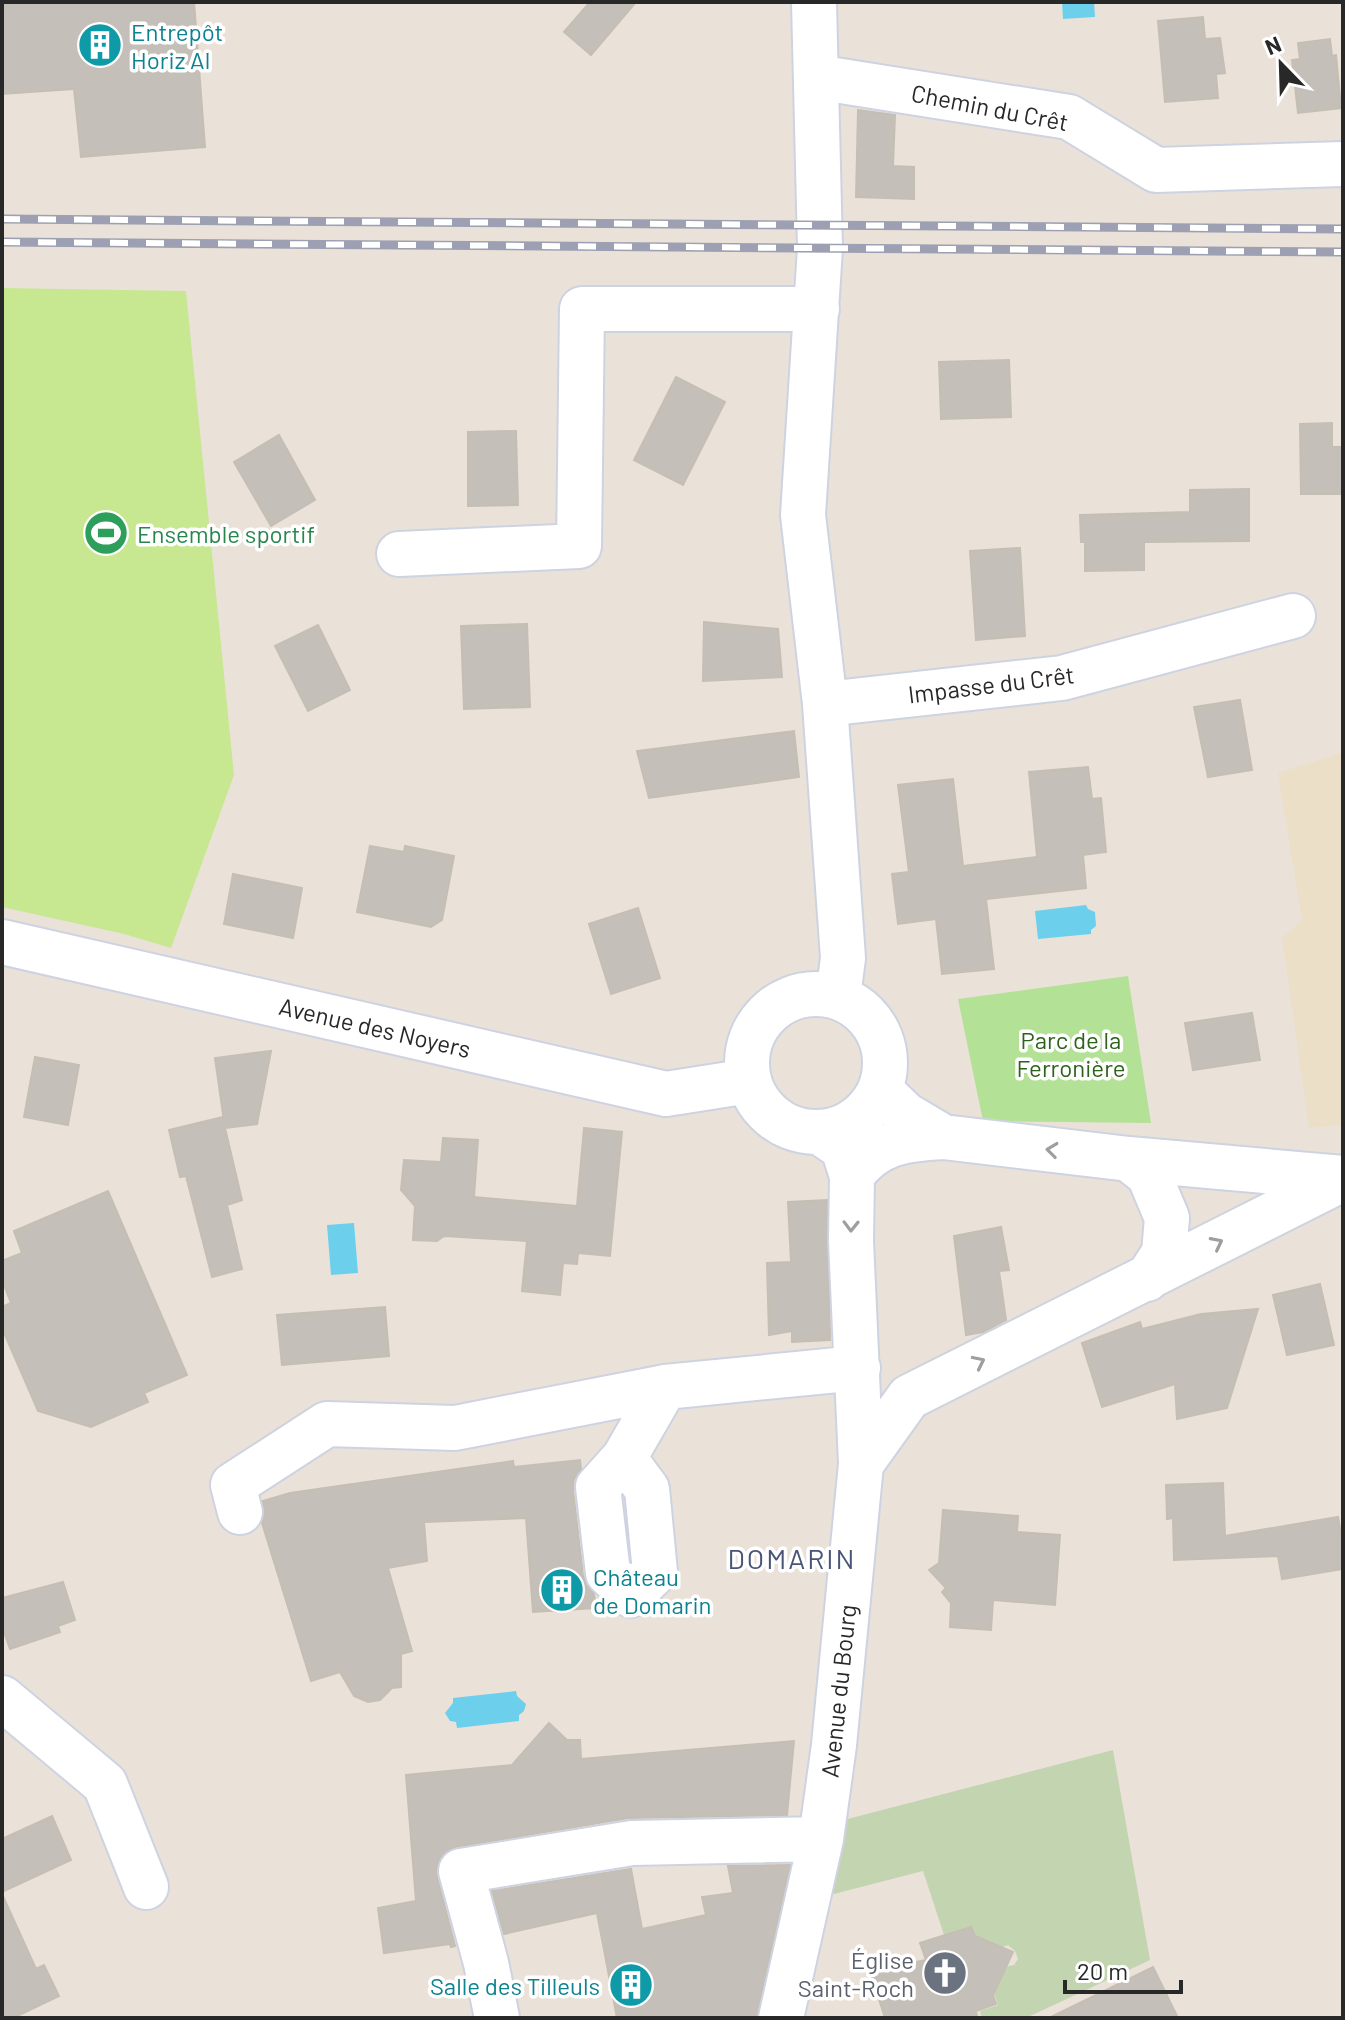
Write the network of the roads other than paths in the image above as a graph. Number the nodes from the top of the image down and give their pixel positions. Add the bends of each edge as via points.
1 (814, 2) edge
2 (816, 77) junction
3 (1343, 164) edge
4 (817, 309) junction
5 (399, 554) dead end
6 (1293, 616) dead end
7 (825, 704) junction
8 (2, 942) edge
9 (838, 997) junction
10 (749, 1081) junction
11 (880, 1090) junction
12 (821, 1133) junction
13 (943, 1137) junction
14 (1129, 1159) junction
15 (852, 1176) junction
16 (1343, 1178) edge
17 (1147, 1279) junction
18 (857, 1353) junction
19 (665, 1387) junction
20 (909, 1397) junction
21 (624, 1458) dead end
22 (861, 1464) junction
23 (240, 1512) dead end
24 (2, 1698) edge
25 (821, 1839) junction
26 (146, 1887) dead end
27 (497, 2018) edge
28 (781, 2018) edge

1 - 2 street
2 - 3 street, Chemin du Crêt via 1069,117 1156,170
2 - 4 street
4 - 5 street via 582,309 579,546
4 - 7 street via 803,515
6 - 7 street, Impasse du Crêt via 1062,678
7 - 9 street via 843,958
8 - 10 street, Avenue des Noyers via 666,1094
9 - 10 street via 808,994 780,1003 758,1024 747,1051
9 - 11 street via 863,1011 879,1034 886,1062
10 - 12 street via 763,1109 790,1128
11 - 12 street via 857,1119
11 - 13 street via 906,1115
12 - 15 street, Avenue du Bourg via 843,1148
14 -> 13 street
13 - 15 street via 881,1147
14 - 16 street
14 - 17 street via 1149,1175 1167,1218 1164,1253
15 -> 18 street, Avenue du Bourg
17 -> 16 street
20 -> 17 street
18 - 19 street
18 - 20 street
18 - 22 street, Avenue du Bourg
19 - 21 street
19 - 23 street via 455,1428 327,1424 233,1485
20 - 22 street
22 - 25 street, Avenue du Bourg
24 - 26 street via 105,1784
25 - 27 street via 632,1843 461,1871
25 - 28 street, Avenue du Bourg

